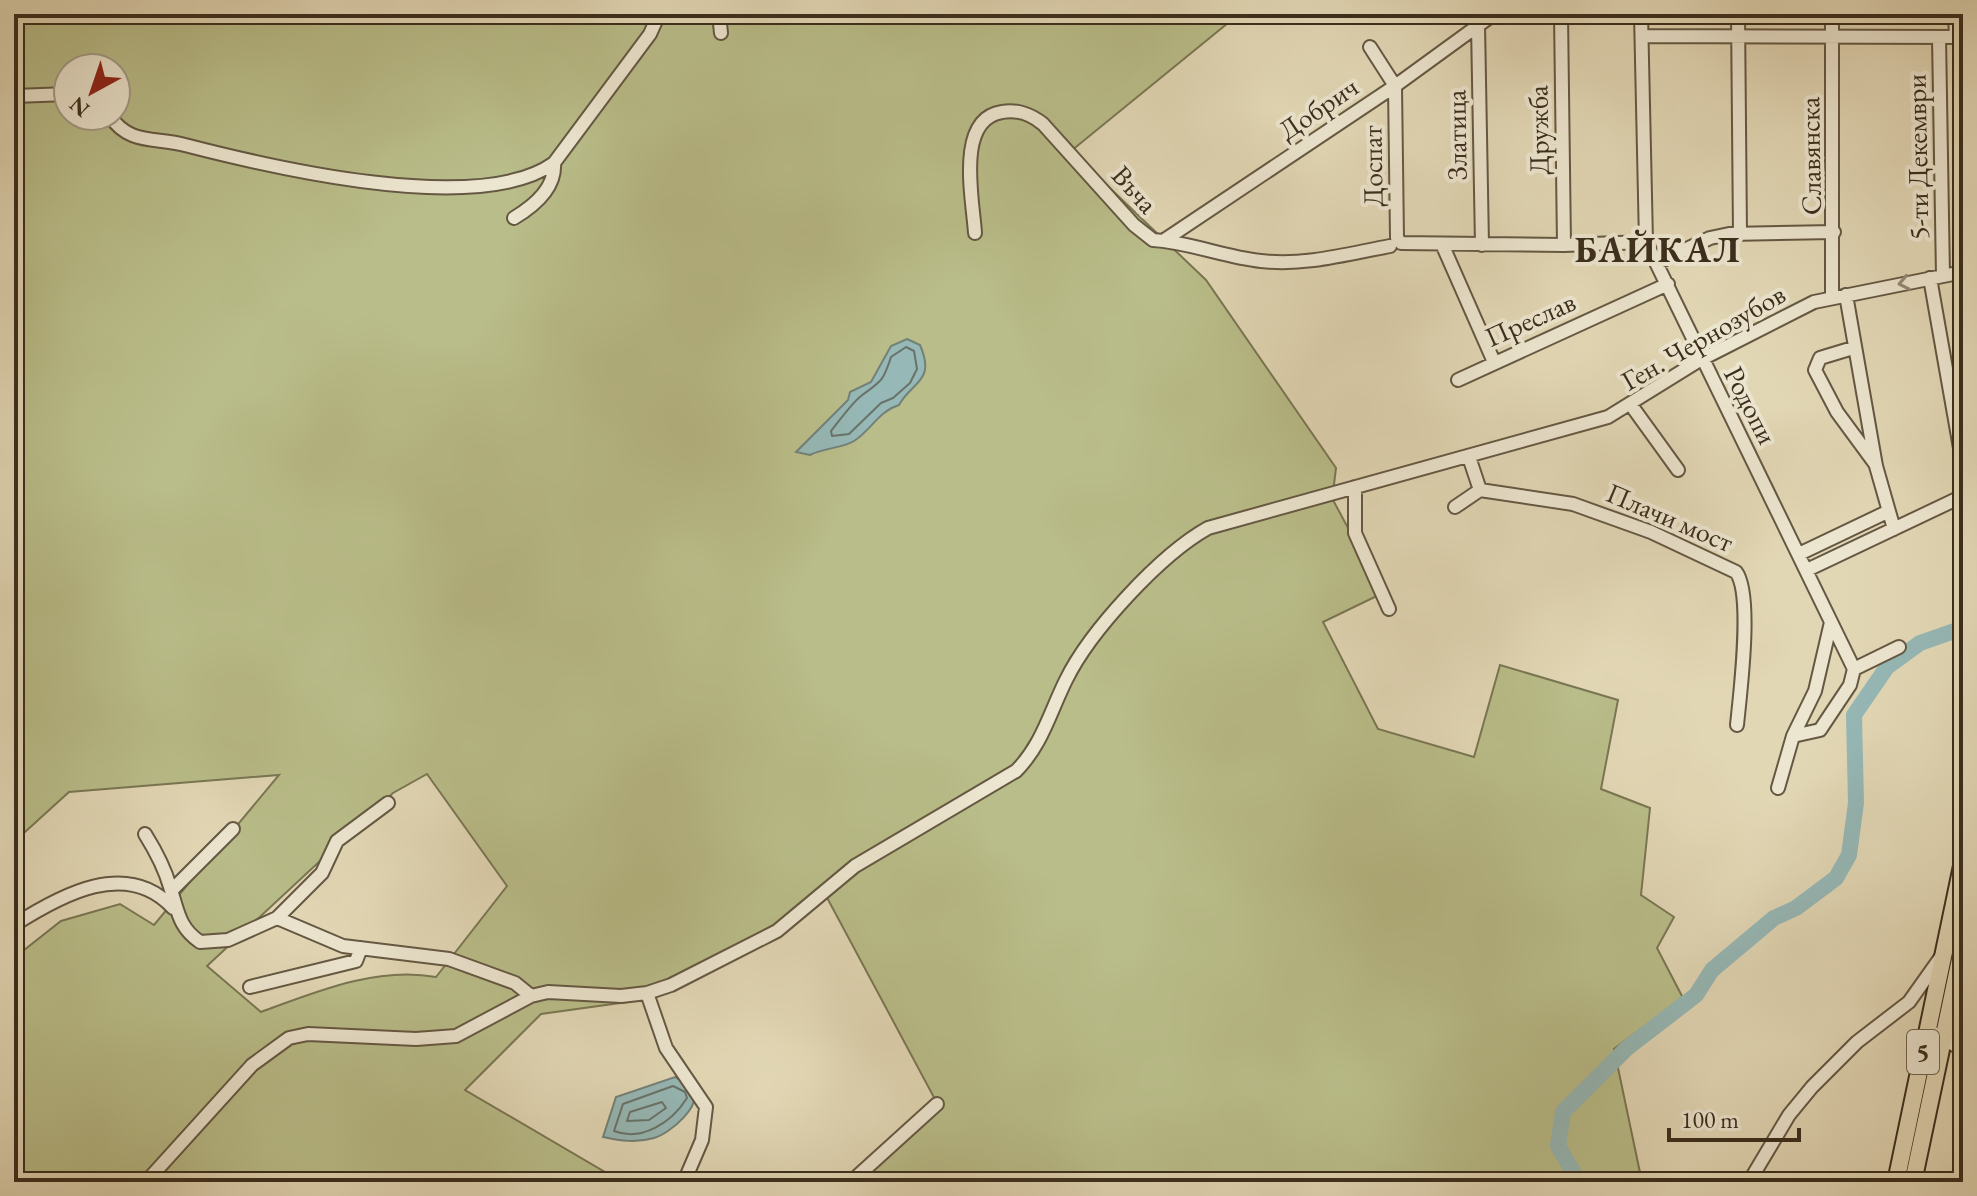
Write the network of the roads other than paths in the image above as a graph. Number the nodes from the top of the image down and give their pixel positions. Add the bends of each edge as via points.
1 (659, 14) edge
2 (719, 14) edge
3 (1494, 14) edge
4 (1561, 14) edge
5 (1641, 14) edge
6 (1738, 14) edge
7 (1832, 14) edge
8 (1955, 14) edge
9 (1478, 25) junction
10 (721, 33) dead end
11 (1642, 36) junction
12 (1738, 36) junction
13 (1832, 36) junction
14 (1939, 37) junction
15 (1959, 38) edge
16 (1370, 47) dead end
17 (1395, 86) junction
18 (52, 95) edge
19 (14, 96) edge
20 (123, 132) edge
21 (554, 163) junction
22 (514, 218) dead end
23 (1834, 232) junction
24 (975, 233) dead end
25 (1740, 234) junction
26 (1166, 239) junction
27 (1646, 242) junction
28 (1395, 244) junction
29 (1442, 244) junction
30 (1482, 245) junction
31 (1564, 245) junction
32 (1657, 263) junction
33 (1963, 272) edge
34 (1936, 277) junction
35 (1668, 284) junction
36 (1839, 296) junction
37 (1853, 348) junction
38 (1700, 360) junction
39 (1494, 362) junction
40 (1458, 380) dead end
41 (1631, 405) junction
42 (1469, 457) junction
43 (1963, 465) edge
44 (1876, 466) junction
45 (1678, 470) dead end
46 (1355, 487) junction
47 (1480, 490) junction
48 (1963, 496) edge
49 (1455, 507) dead end
50 (1887, 512) junction
51 (1894, 529) junction
52 (1963, 539) edge
53 (1799, 554) junction
54 (1807, 570) junction
55 (1960, 582) dead end
56 (1389, 609) dead end
57 (1831, 622) junction
58 (1899, 647) dead end
59 (1854, 669) junction
60 (1815, 691) junction
61 (1839, 703) junction
62 (1737, 725) dead end
63 (1793, 736) junction
64 (1778, 788) dead end
65 (388, 803) dead end
66 (233, 829) dead end
67 (145, 834) dead end
68 (1963, 861) edge
69 (172, 890) junction
70 (173, 908) junction
71 (277, 918) junction
72 (14, 925) edge
73 (1963, 945) edge
74 (361, 948) junction
75 (1943, 954) junction
76 (250, 987) dead end
77 (647, 993) junction
78 (531, 996) junction
79 (1928, 1030) junction
80 (1945, 1037) junction
81 (1963, 1050) edge
82 (937, 1104) dead end
83 (146, 1182) edge
84 (684, 1182) edge
85 (851, 1182) edge
86 (1749, 1182) edge
87 (1896, 1182) edge
88 (1913, 1182) edge

1 - 21 street via 650,34
2 - 10 street
3 - 9 street, Добрич
4 - 31 street, Дружба
5 - 11 street, Родопи
6 - 12 street
7 - 13 street, Славянска
8 - 15 street
9 - 17 street, Добрич
9 - 30 street, Златица
11 - 12 street
11 - 27 street, Родопи
12 - 13 street
12 - 25 street
13 - 14 street
13 - 23 street, Славянска
14 - 15 street
14 - 34 street, 5-ти Декември
16 - 17 street, Доспат
17 - 26 street, Добрич
17 - 28 street, Доспат
18 - 19 street
20 - 21 street via 243,161 378,182 472,185 529,176
21 - 22 street via 555,173 543,193
23 - 25 street
23 - 36 street, Славянска
24 - 26 street, Въча via 973,135 989,117 1010,111 1043,124 1141,232 1153,240
25 - 32 street via 1710,238
26 - 28 street, Въча via 1285,263
27 - 31 street, Въча
27 - 32 street, Родопи
28 - 29 street, Въча
29 - 30 street, Въча
29 - 39 street
30 - 31 street, Въча
32 - 35 street, Родопи
33 - 34 street, Ген. Чернозубов
34 -> 36 street, Ген. Чернозубов
34 - 43 street, 5-ти Декември
35 - 38 street, Родопи
35 - 39 street, Преслав
36 - 37 street, Славянска
36 - 38 street, Ген. Чернозубов via 1791,313
37 - 44 street, Славянска
37 - 44 street via 1820,358 1815,370
38 - 41 street, Ген. Чернозубов
38 - 53 street, Родопи
39 - 40 street, Преслав
41 - 42 street, Ген. Чернозубов via 1608,417
41 - 45 street
42 - 46 street, Ген. Чернозубов
42 - 47 street
44 - 50 street, Славянска
46 - 56 street via 1355,533
46 - 77 street, Ген. Чернозубов via 1223,522 1178,547 1087,646 1035,748 1016,771 855,866 777,931
47 - 49 street
47 - 62 street, Плачи мост via 1573,504 1651,532 1736,572 1745,646
48 - 51 street
50 - 51 street, Славянска
50 - 53 street
51 - 54 street
52 - 55 street
53 - 54 street, Родопи
54 - 57 street, Родопи
57 - 59 street, Родопи
57 - 60 street
58 - 59 street
59 - 61 street
60 - 61 street
60 - 63 street
61 - 63 street via 1820,730
63 - 64 street
65 - 71 street via 337,841 322,873
66 - 69 street
67 - 69 street
68 - 75 main road, 5
69 - 70 street
70 - 71 street via 191,935 212,943
70 - 72 street via 142,886 96,885 48,903
71 - 74 street via 331,942
73 - 80 main road, 5
74 - 76 street via 356,961
74 - 78 street via 449,959 515,983
75 - 79 main road, 5
75 - 86 street via 1909,1002 1857,1042 1812,1087
77 - 78 street
77 - 84 street via 666,1048 706,1107 702,1140
78 - 83 street via 456,1036 289,1038 252,1065
79 - 80 street
79 - 87 main road, 5
80 - 81 street
80 - 88 main road, 5
82 - 85 street

